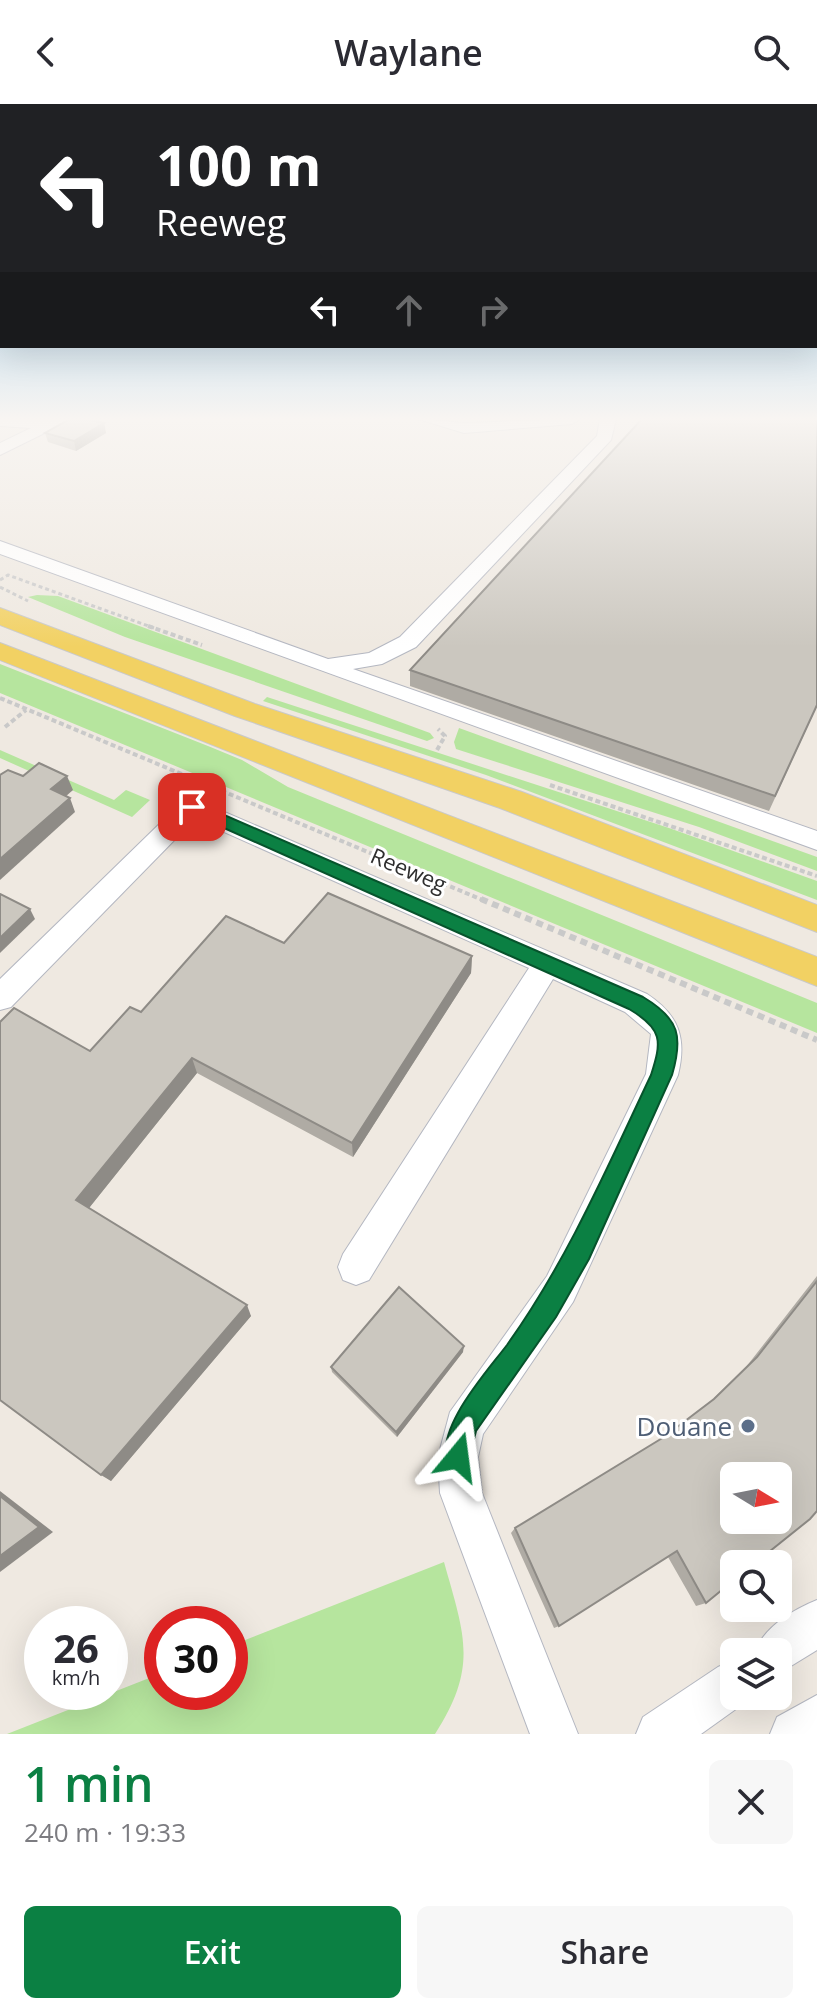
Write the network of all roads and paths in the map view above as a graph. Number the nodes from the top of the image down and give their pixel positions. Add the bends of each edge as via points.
1 (549, 495) edge
2 (0, 547) edge
3 (0, 580) edge
4 (0, 616) edge
5 (202, 645) dead end
6 (0, 651) edge
7 (327, 666) junction
8 (0, 698) edge
9 (27, 709) junction
10 (430, 726) dead end
11 (5, 727) dead end
12 (450, 754) dead end
13 (546, 784) dead end
14 (817, 841) edge
15 (817, 876) edge
16 (817, 919) edge
17 (547, 964) junction
18 (817, 972) edge
19 (0, 998) edge
20 (817, 1040) edge
21 (356, 1267) dead end
22 (817, 1622) edge
23 (792, 1641) edge
24 (720, 1693) edge
25 (817, 1719) edge
26 (554, 1734) edge
27 (660, 1734) edge
28 (794, 1734) edge

1 - 7 street via 408,642 374,659
2 - 7 street
3 - 5 path via 8,575
4 - 16 main road via 245,710 511,800
6 - 18 main road
7 - 14 street
8 - 9 path, Reeweg
9 - 11 path
9 - 20 path, Reeweg
10 - 12 path via 445,736 437,750
13 - 15 path
17 - 19 street, Reeweg via 192,807
17 - 21 street
17 - 26 street, Reeweg via 651,1012 668,1032 669,1050 625,1158 560,1289 464,1426 460,1440 458,1476 467,1515
22 - 23 street
24 - 27 street
25 - 28 street

